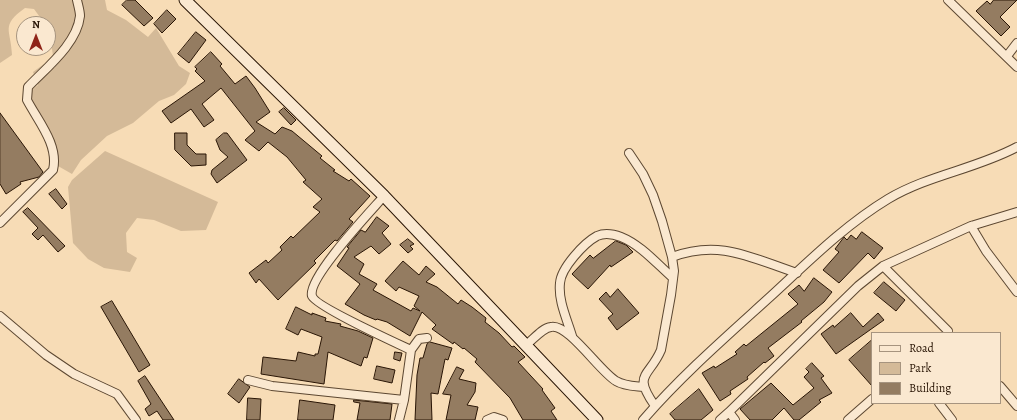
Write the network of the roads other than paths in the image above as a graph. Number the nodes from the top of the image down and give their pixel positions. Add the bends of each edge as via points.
1 (77, 0) edge
2 (185, 0) edge
3 (948, 0) edge
4 (1017, 43) edge
5 (1007, 56) junction
6 (1017, 67) edge
7 (1017, 147) edge
8 (629, 153) dead end
9 (384, 196) junction
10 (1017, 212) edge
11 (0, 223) edge
12 (972, 226) junction
13 (672, 257) junction
14 (883, 266) junction
15 (797, 273) junction
16 (673, 278) junction
17 (1017, 292) edge
18 (0, 316) edge
19 (948, 332) edge
20 (572, 336) junction
21 (428, 338) dead end
22 (526, 345) junction
23 (410, 350) junction
24 (248, 380) dead end
25 (643, 387) junction
26 (1001, 387) edge
27 (404, 400) junction
28 (871, 400) edge
29 (940, 404) edge
30 (655, 406) junction
31 (1017, 406) edge
32 (729, 412) junction
33 (136, 420) edge
34 (399, 420) edge
35 (488, 420) edge
36 (503, 420) edge
37 (597, 420) edge
38 (642, 420) edge
39 (720, 420) edge
40 (735, 420) edge
41 (848, 420) edge
42 (952, 420) edge

1 - 11 street via 80,15 77,27 68,43 28,87 26,94 53,147 53,170
2 - 9 main road
3 - 5 street
4 - 5 street
5 - 6 street
7 - 15 street via 987,161 917,185 889,199 861,217
8 - 13 street via 653,195
9 - 22 main road
9 - 23 street via 326,263 312,289 312,296 316,302
10 - 12 street
12 - 14 street
12 - 17 street via 986,251
13 - 15 street via 695,250 720,249
13 - 16 street
14 - 19 street
14 - 32 street via 858,286
15 - 30 street
16 - 20 street via 641,249 622,237 604,234 597,236 562,273 560,293
16 - 25 street via 661,350 658,358 646,372
18 - 33 street via 57,363 116,394
20 - 22 street via 554,326
20 - 25 street via 608,376 624,385
21 - 23 street via 419,339
22 - 37 main road
23 - 27 street
24 - 27 street via 272,386
25 - 30 street
26 - 31 street
27 - 34 street
28 - 41 street
29 - 42 street
30 - 38 street
32 - 39 street
32 - 40 street
35 - 36 street via 494,417

